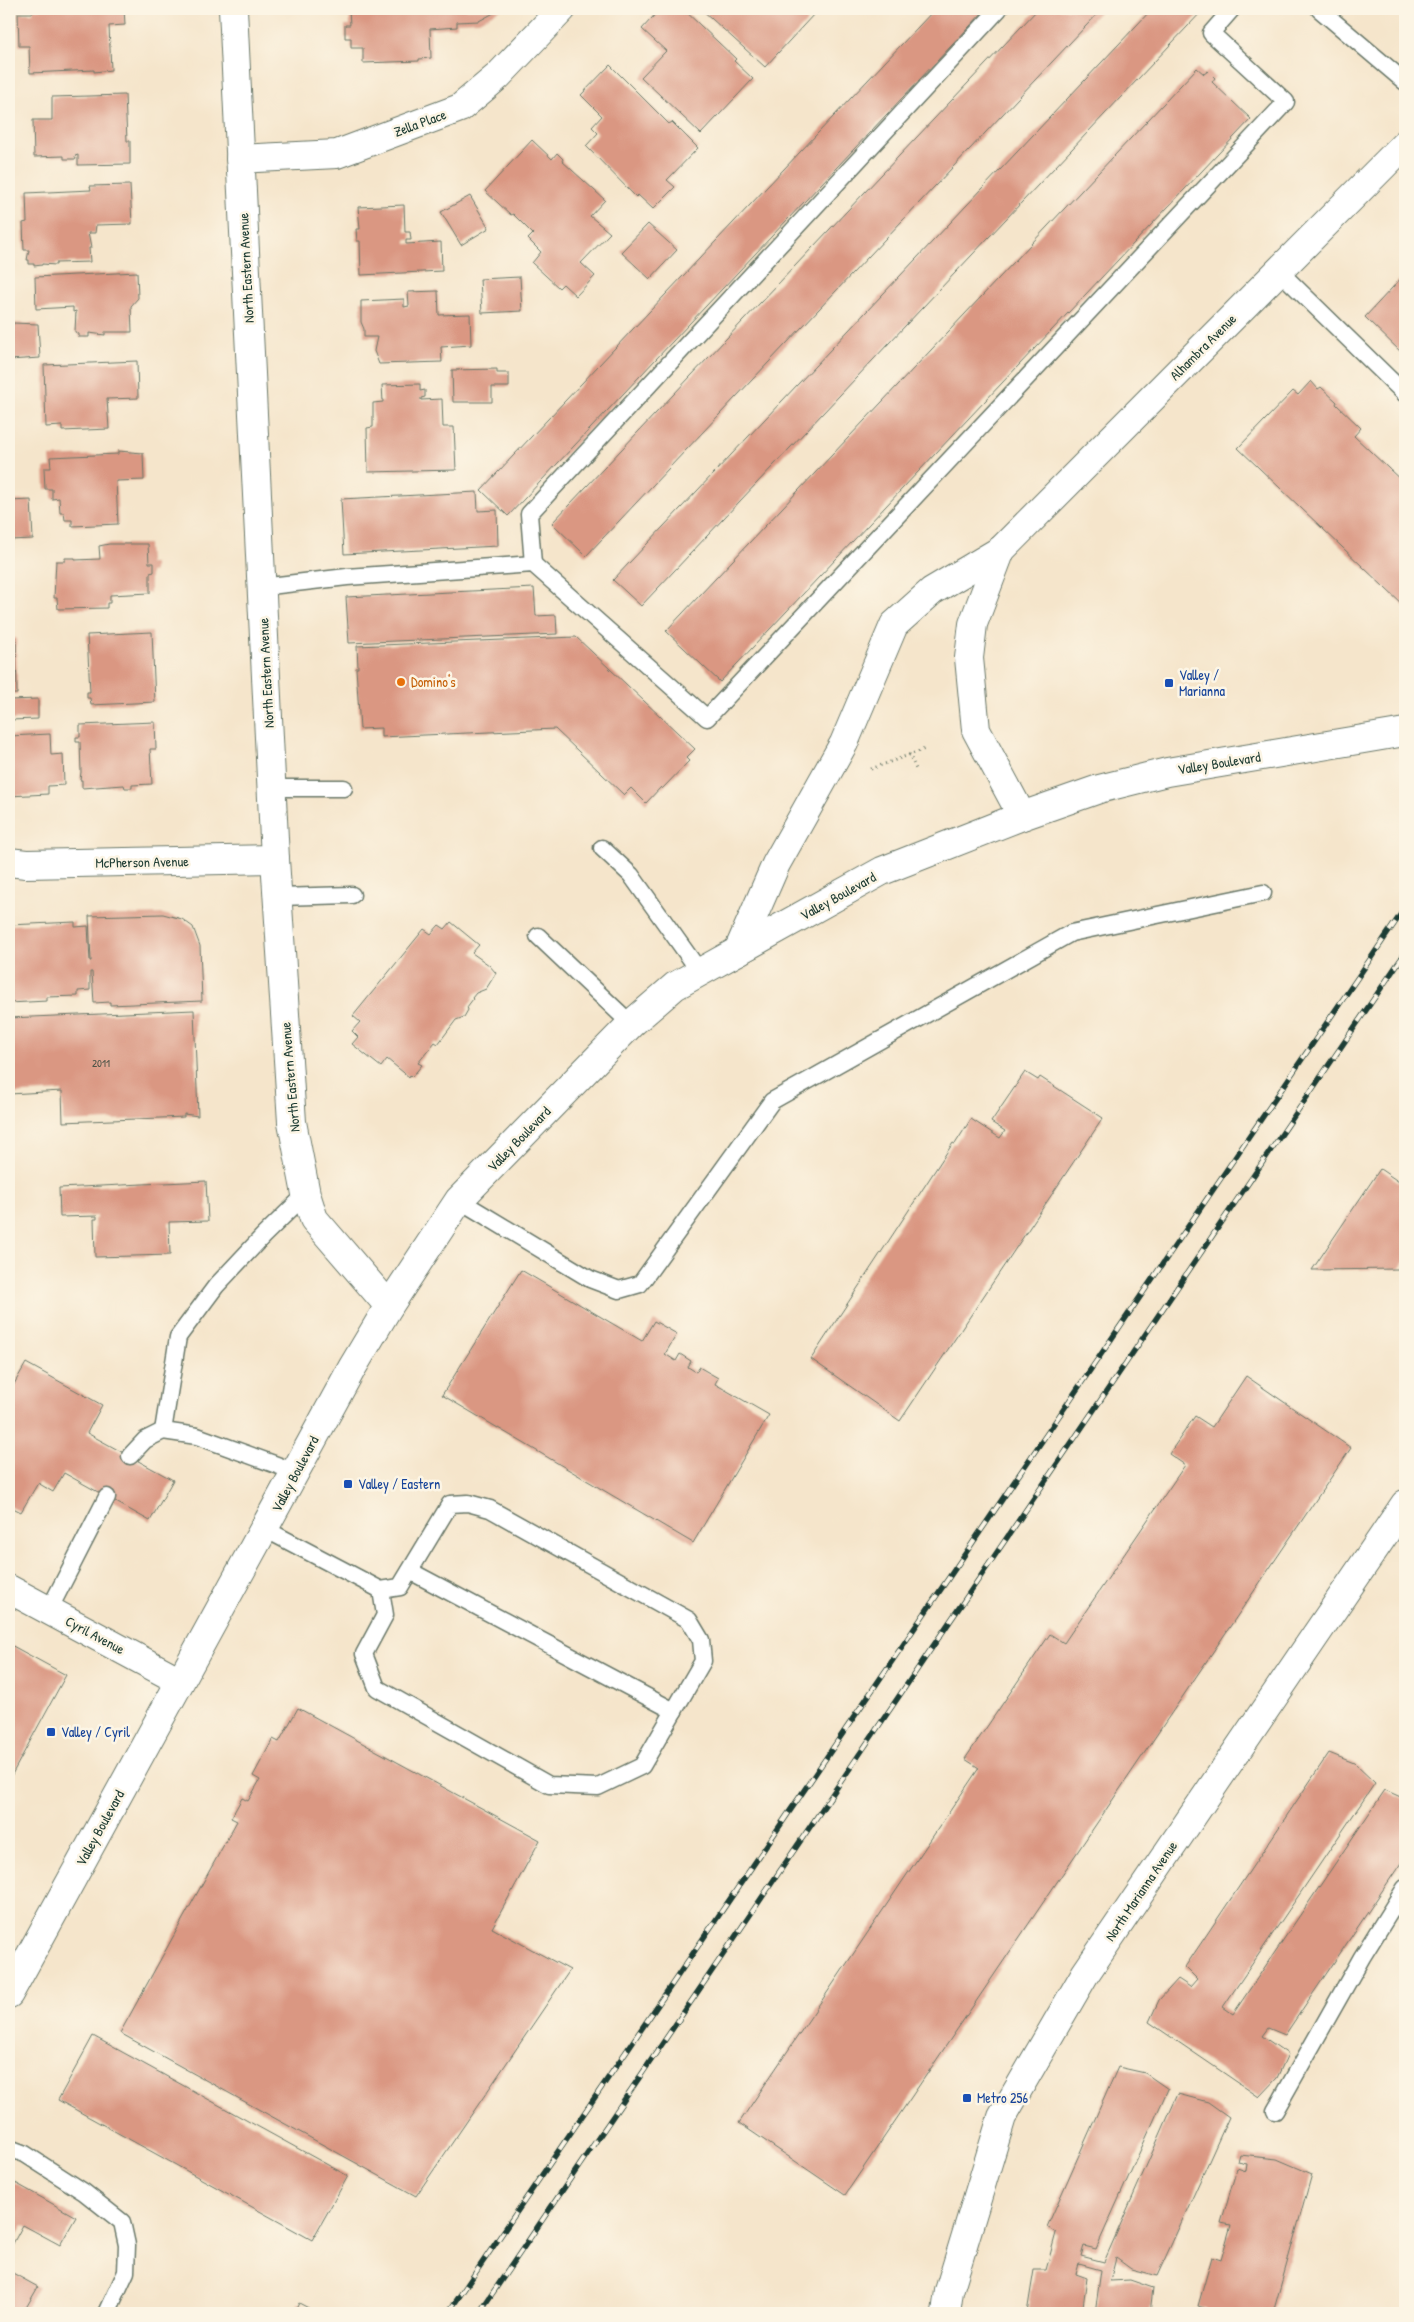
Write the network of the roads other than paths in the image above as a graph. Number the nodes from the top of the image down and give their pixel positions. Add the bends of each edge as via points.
1 (233, 9) edge
2 (562, 9) edge
3 (999, 9) edge
4 (1232, 9) edge
5 (1319, 9) edge
6 (1405, 82) edge
7 (1405, 144) edge
8 (240, 159) junction
9 (1278, 271) junction
10 (1405, 394) edge
11 (1001, 550) junction
12 (533, 564) junction
13 (262, 587) junction
14 (1405, 732) edge
15 (272, 788) junction
16 (344, 788) dead end
17 (1022, 816) junction
18 (602, 848) dead end
19 (275, 858) junction
20 (9, 862) edge
21 (1263, 893) dead end
22 (352, 895) dead end
23 (278, 896) junction
24 (538, 936) dead end
25 (738, 952) junction
26 (700, 972) junction
27 (631, 1024) junction
28 (306, 1194) junction
29 (459, 1200) junction
30 (390, 1306) junction
31 (163, 1431) junction
32 (130, 1456) dead end
33 (296, 1472) junction
34 (107, 1497) dead end
35 (1405, 1504) edge
36 (265, 1530) junction
37 (410, 1571) junction
38 (9, 1589) edge
39 (381, 1590) junction
40 (49, 1610) junction
41 (180, 1681) junction
42 (674, 1712) junction
43 (1405, 1888) edge
44 (9, 1994) edge
45 (1275, 2111) dead end
46 (9, 2148) edge
47 (107, 2313) edge
48 (946, 2313) edge

1 - 8 main road, North Eastern Avenue
2 - 8 main road, Zella Place via 498,76 460,108 337,154
3 - 12 lane via 530,514
4 - 12 lane via 1211,33 1286,102 706,718
5 - 6 lane
7 - 9 main road, Alhambra Avenue
8 - 13 main road, North Eastern Avenue
9 - 10 lane
9 - 11 main road, Alhambra Avenue
11 - 17 main road via 973,624 969,658 976,730
11 - 25 main road via 932,592 894,625 844,743 776,864
12 - 13 lane via 347,577
13 - 15 main road, North Eastern Avenue
14 - 17 main road, Valley Boulevard via 1167,772 1099,789
15 - 16 lane
15 - 19 main road, North Eastern Avenue
17 - 25 main road, Valley Boulevard via 882,871
18 - 26 lane via 631,875
19 - 20 main road, McPherson Avenue
19 - 23 main road, North Eastern Avenue
21 - 29 lane via 1071,932 772,1101 640,1284 619,1290 590,1279
22 - 23 lane
23 - 28 main road, North Eastern Avenue via 292,1122
24 - 27 lane
25 - 26 main road, Valley Boulevard
26 - 27 main road, Valley Boulevard via 676,986
27 - 29 main road, Valley Boulevard
28 - 30 main road, North Eastern Avenue via 314,1219
28 - 31 lane via 216,1286 178,1337
29 - 30 main road, Valley Boulevard
30 - 33 main road, Valley Boulevard via 352,1368
31 - 32 lane via 145,1440
31 - 33 lane via 197,1436
33 - 36 main road, Valley Boulevard
34 - 40 lane
35 - 48 main road, North Marianna Avenue via 1085,1974 1002,2117
36 - 39 lane
36 - 41 main road, Valley Boulevard
37 - 39 lane via 400,1587
37 - 42 lane
37 - 42 lane via 450,1504 468,1503 490,1509 689,1620 700,1640 703,1661
38 - 40 main road, Cyril Avenue
39 - 42 lane via 385,1615 364,1654 377,1688 549,1785 598,1787 642,1766
40 - 41 main road, Cyril Avenue
41 - 44 main road, Valley Boulevard
43 - 45 lane
46 - 47 lane via 25,2154 84,2192 122,2222 127,2245 126,2272

